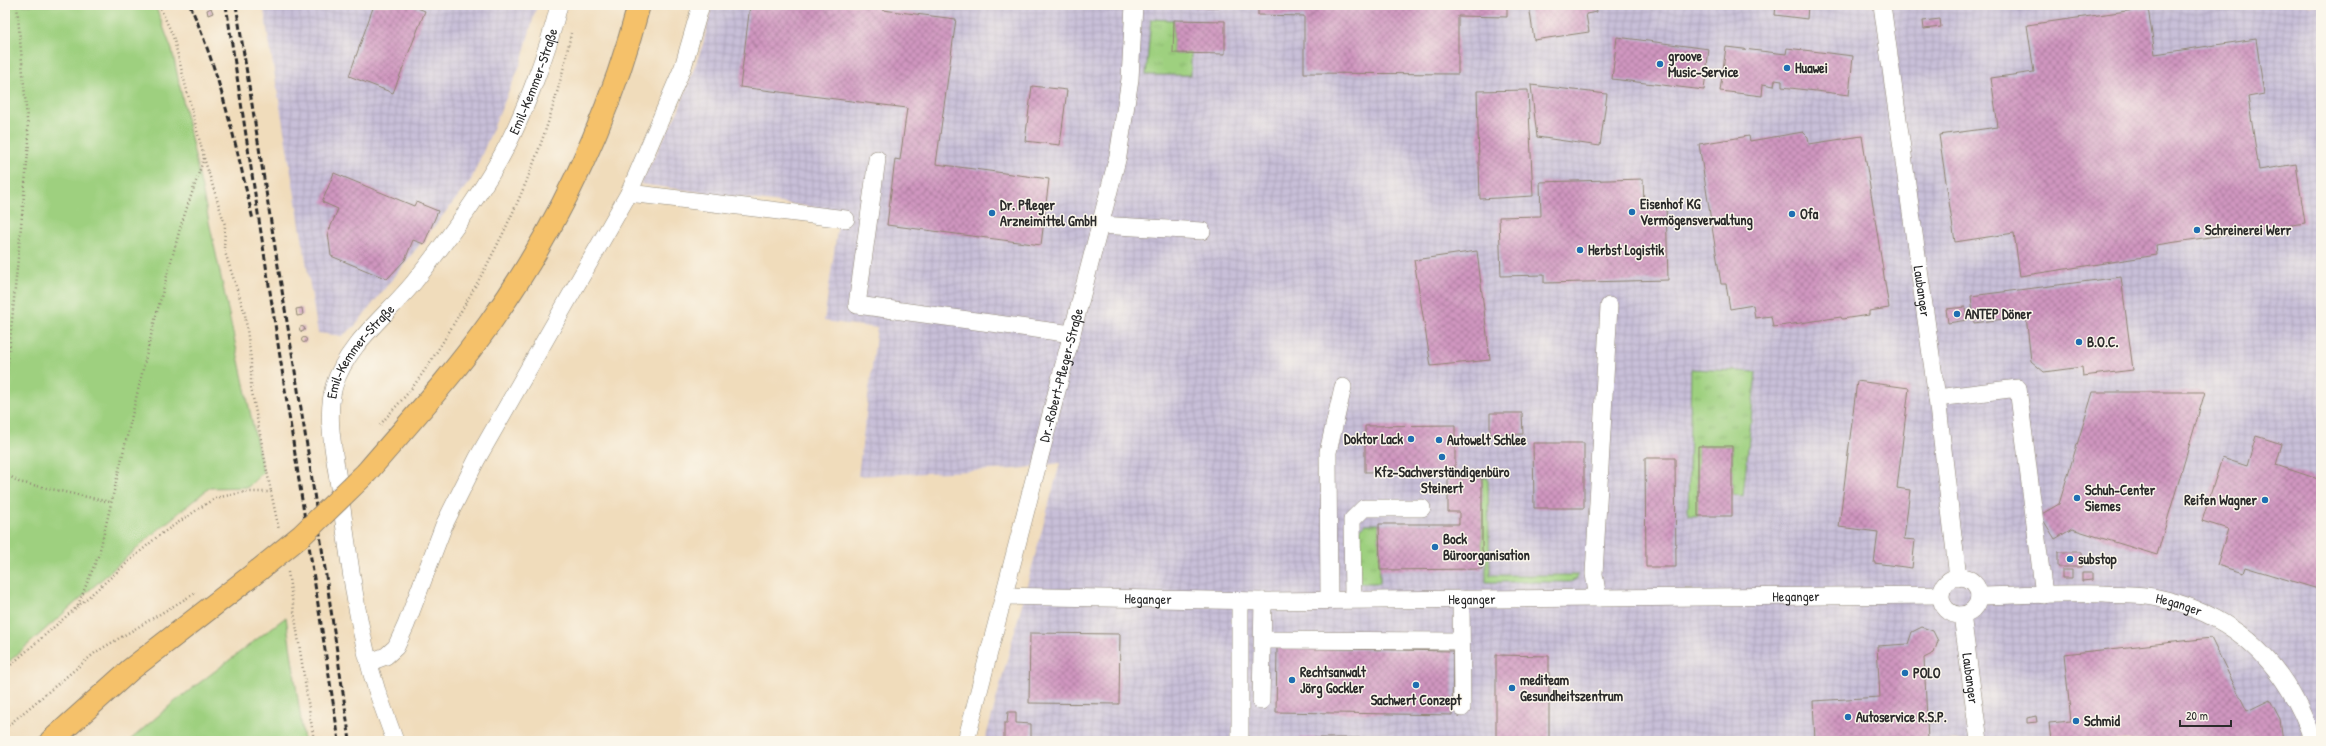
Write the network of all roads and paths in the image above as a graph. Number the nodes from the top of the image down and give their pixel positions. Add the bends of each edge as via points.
1 (17, 5) edge
2 (159, 5) edge
3 (559, 5) edge
4 (612, 5) edge
5 (701, 5) edge
6 (1134, 5) edge
7 (1882, 5) edge
8 (637, 10) edge
9 (574, 14) dead end
10 (571, 29) dead end
11 (204, 158) junction
12 (876, 159) dead end
13 (629, 193) junction
14 (846, 219) dead end
15 (1100, 225) junction
16 (1202, 230) dead end
17 (1609, 306) dead end
18 (1072, 334) junction
19 (1343, 387) dead end
20 (5, 394) edge
21 (1937, 398) junction
22 (377, 428) dead end
23 (5, 473) edge
24 (271, 492) dead end
25 (110, 502) junction
26 (1422, 508) dead end
27 (1958, 578) junction
28 (200, 590) dead end
29 (1940, 595) junction
30 (2044, 595) junction
31 (1004, 596) junction
32 (1979, 596) junction
33 (1598, 598) junction
34 (1353, 599) junction
35 (1461, 599) junction
36 (1330, 600) junction
37 (1240, 601) junction
38 (1263, 601) junction
39 (1962, 615) junction
40 (1263, 640) junction
41 (1461, 641) junction
42 (370, 662) junction
43 (5, 670) edge
44 (1261, 701) dead end
45 (1462, 708) dead end
46 (5, 728) edge
47 (52, 741) edge
48 (395, 741) edge
49 (966, 741) edge
50 (1240, 741) edge
51 (1979, 741) edge
52 (2313, 741) edge

1 - 20 path via 29,142
2 - 11 path via 174,36
3 - 42 street, Emil-Kemmer-Straße via 541,64 498,162 442,247 413,284 358,344 342,368 335,386 330,424 348,546
4 - 9 path via 576,6
5 - 13 street via 683,67
6 - 15 street, Dr.-Robert-Pfleger-Straße via 1130,79 1118,156
7 - 21 street, Laubanger
8 - 47 main road, bridge via 616,81 585,159 522,275 454,369 367,472 302,535 130,670
10 - 22 path via 563,75 541,145 496,252 446,339
11 - 24 path via 224,225 224,249 245,314 251,360 251,387
11 - 25 path via 181,225 154,323
12 - 18 street via 857,305
13 - 14 street
13 - 42 street via 476,459 444,525 396,647 386,656
15 - 16 street
15 - 18 street, Dr.-Robert-Pfleger-Straße
17 - 33 street via 1594,574
18 - 31 street, Dr.-Robert-Pfleger-Straße
19 - 36 street via 1328,452
21 - 27 street, Laubanger
21 - 30 street via 2018,388
23 - 25 path via 19,482
25 - 43 path via 99,554 78,605
26 - 34 street via 1364,508 1352,520
27 - 29 street via 1944,585
27 - 32 street via 1968,579 1974,584
28 - 46 path via 96,652
29 - 33 street, Heganger
29 - 39 street via 1943,606 1949,612
30 - 32 street, Heganger
30 - 52 street, Heganger via 2088,594 2157,598 2181,604 2216,618 2237,630 2264,654 2285,681 2303,713
31 - 37 street, Heganger
31 - 49 street, Dr.-Robert-Pfleger-Straße
32 - 39 street via 1976,607
33 - 35 street, Heganger
34 - 35 street, Heganger
34 - 36 street, Heganger
35 - 41 street
36 - 38 street, Heganger
37 - 38 street, Heganger
37 - 50 street
38 - 40 street
39 - 51 street, Laubanger
40 - 41 street
40 - 44 street
41 - 45 street
42 - 48 street, Emil-Kemmer-Straße

